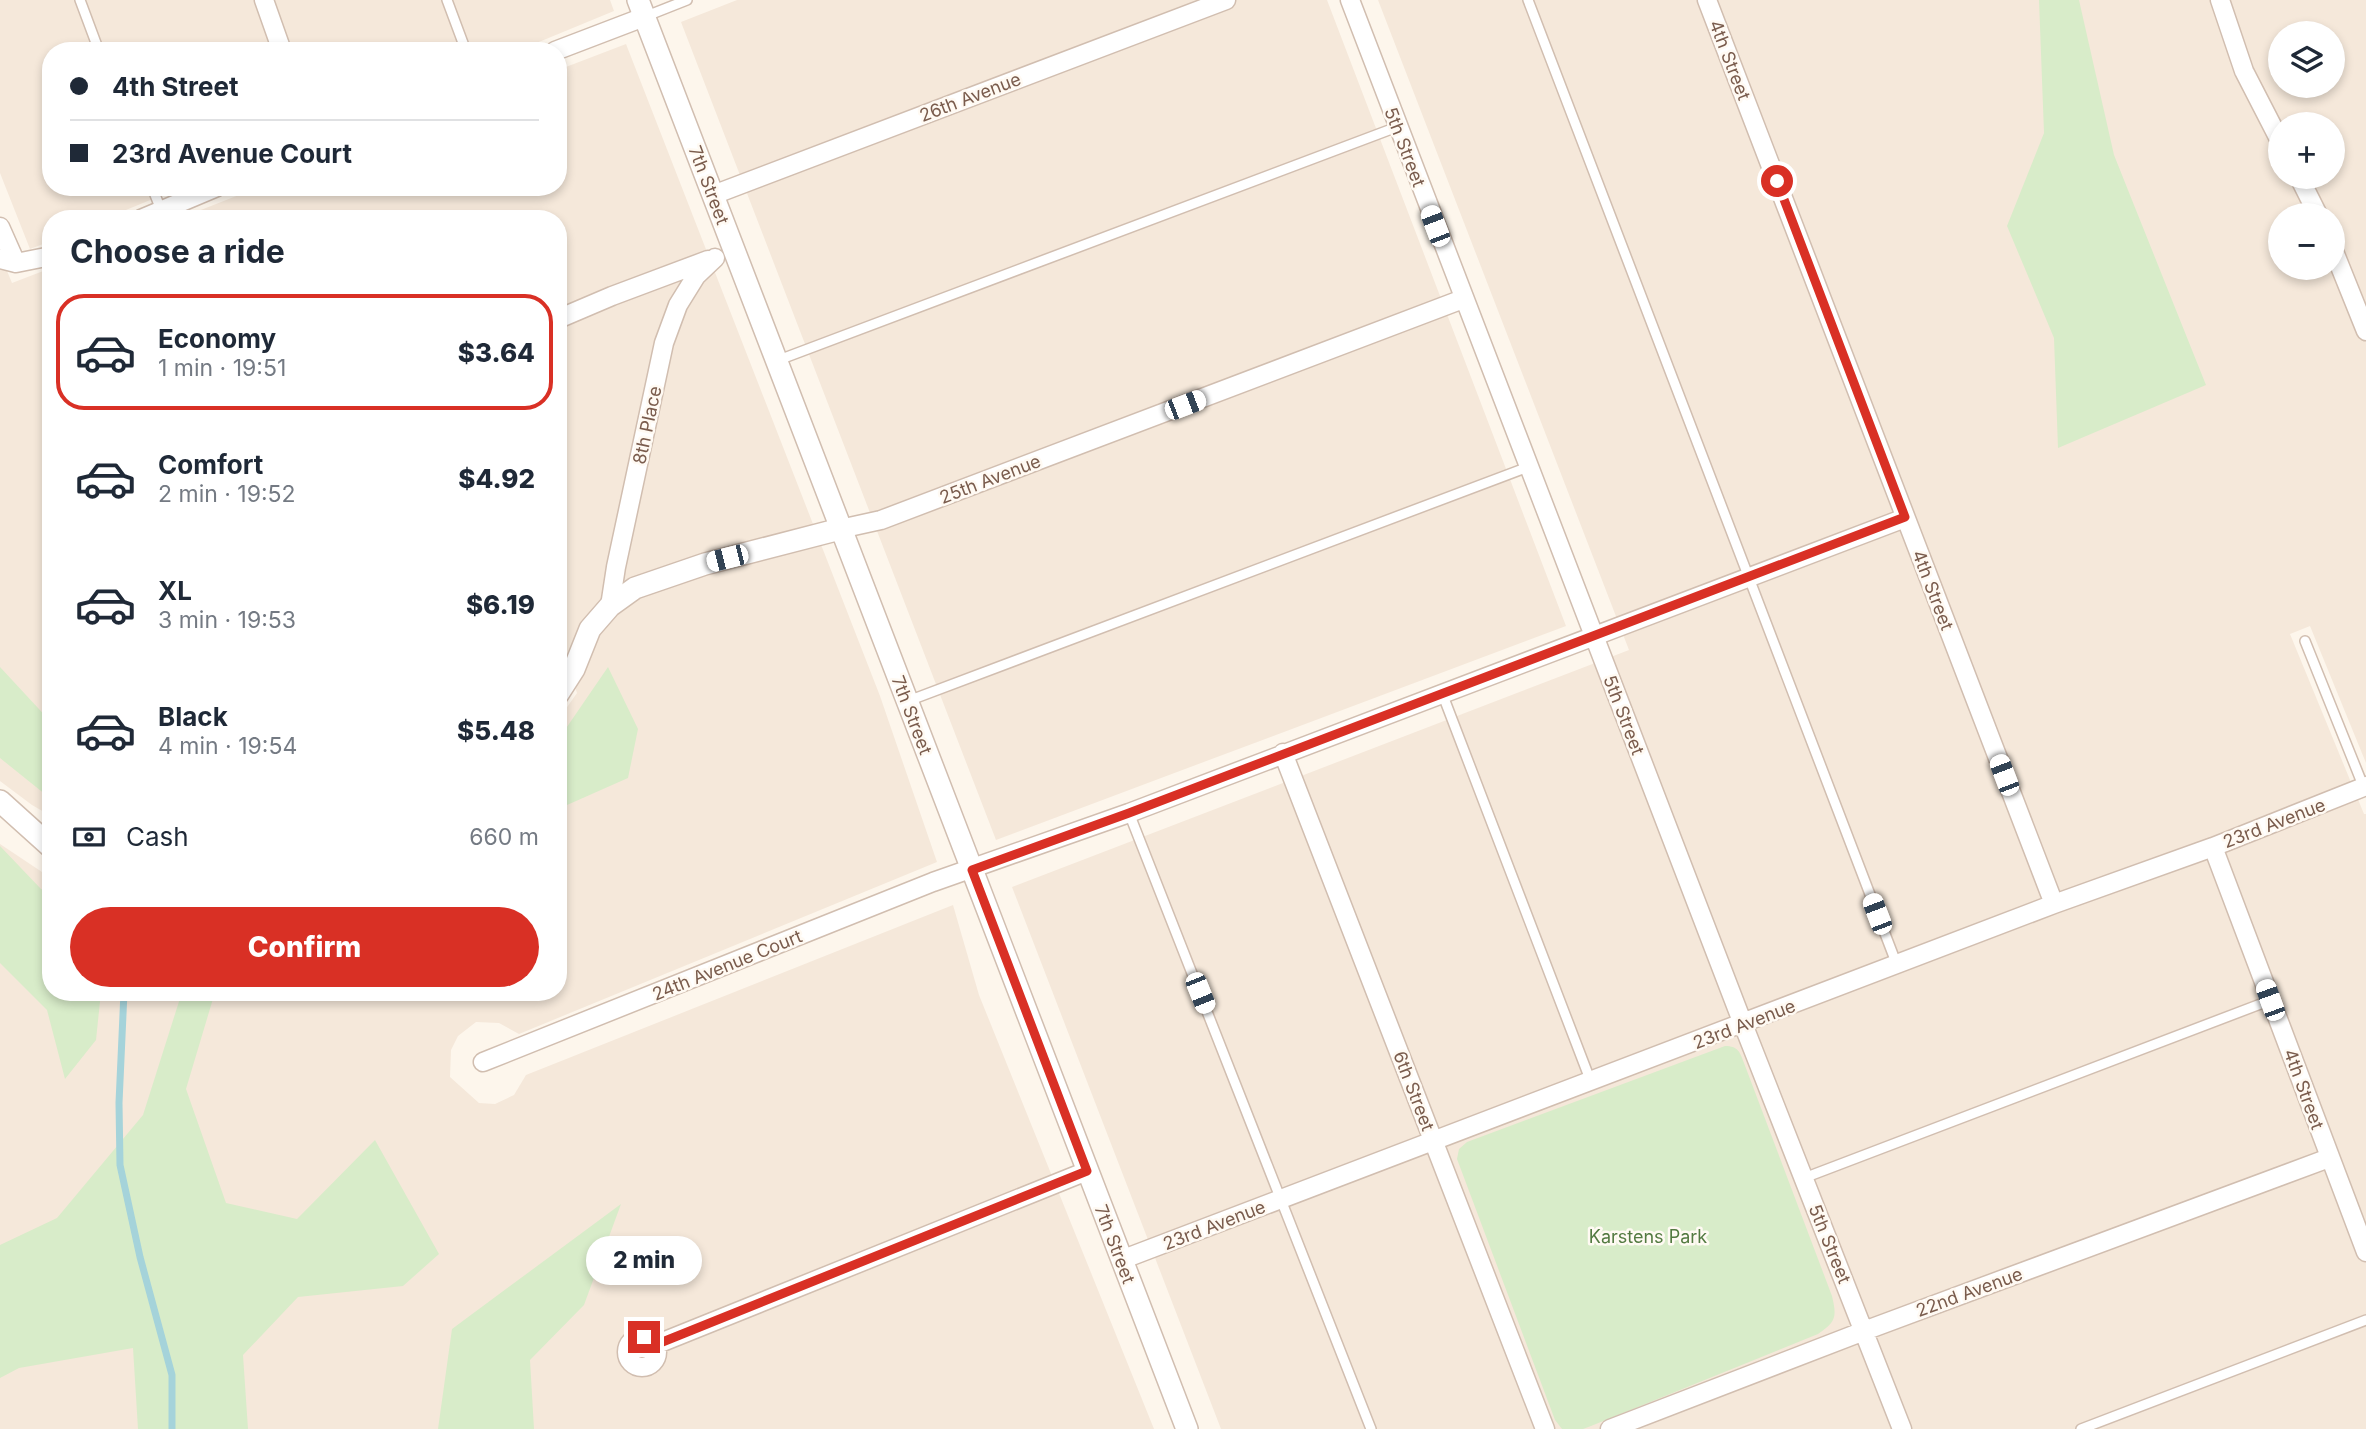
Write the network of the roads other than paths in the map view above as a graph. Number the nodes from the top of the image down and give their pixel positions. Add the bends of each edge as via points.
1 (80, 0) edge
2 (264, 0) edge
3 (447, 0) edge
4 (687, 0) edge
5 (1226, 0) edge
6 (1350, 0) edge
7 (1528, 0) edge
8 (1707, 0) edge
9 (2220, 0) edge
10 (641, 8) edge
11 (96, 42) edge
12 (279, 42) edge
13 (463, 42) edge
14 (567, 45) edge
15 (2268, 118) edge
16 (1397, 127) junction
17 (713, 195) junction
18 (196, 196) edge
19 (163, 210) edge
20 (0, 227) edge
21 (724, 254) junction
22 (42, 257) edge
23 (8, 261) edge
24 (2345, 278) edge
25 (1463, 299) junction
26 (567, 315) edge
27 (2366, 331) edge
28 (775, 361) junction
29 (1528, 467) junction
30 (1905, 517) junction
31 (840, 529) junction
32 (1749, 578) junction
33 (610, 606) junction
34 (1593, 635) junction
35 (2305, 641) dead end
36 (567, 679) edge
37 (1442, 693) junction
38 (907, 702) junction
39 (1283, 753) junction
40 (2365, 789) edge
41 (0, 802) edge
42 (1129, 813) junction
43 (42, 839) edge
44 (2213, 846) junction
45 (972, 870) junction
46 (2054, 904) junction
47 (1897, 965) junction
48 (2270, 1000) junction
49 (1743, 1024) junction
50 (483, 1062) dead end
51 (1591, 1082) junction
52 (1434, 1142) junction
53 (2329, 1158) junction
54 (1087, 1171) junction
55 (1804, 1178) junction
56 (1282, 1199) junction
57 (2366, 1252) edge
58 (1121, 1260) junction
59 (2366, 1320) edge
60 (1864, 1331) junction
61 (655, 1345) dead end
62 (1184, 1428) edge
63 (1371, 1429) edge
64 (1545, 1429) edge
65 (1610, 1429) edge
66 (1902, 1429) edge
67 (2081, 1429) edge

1 - 11 lane
2 - 12 street
3 - 13 lane
4 - 10 lane
5 - 17 street, 26th Avenue
6 - 16 street, 5th Street
7 - 32 lane
8 - 30 street, 4th Street
9 - 15 street via 2244,71
10 - 14 street
10 - 17 street, 7th Street
16 - 25 street, 5th Street
16 - 28 lane
17 - 21 street, 7th Street
18 - 19 street
20 - 23 street
21 - 26 street
21 - 28 street, 7th Street
21 - 33 street, 8th Place via 696,276 678,304 664,343
22 - 23 street
24 - 27 street
25 - 29 street, 5th Street
25 - 31 street, 25th Avenue via 881,520
28 - 31 street, 7th Street
29 - 34 street, 5th Street
29 - 38 lane
30 - 32 street, 24th Avenue Court
30 - 46 street, 4th Street
31 - 33 street, 25th Avenue via 663,577 635,588
31 - 38 street, 7th Street
32 - 34 street, 24th Avenue Court
32 - 47 lane
33 - 36 street, 25th Avenue via 590,629
34 - 37 street, 24th Avenue Court
34 - 49 street, 5th Street
35 - 40 lane
37 - 39 street, 24th Avenue Court
37 - 51 lane
38 - 45 street, 7th Street
39 - 42 street, 24th Avenue Court
39 - 52 street, 6th Street
40 - 44 street, 23rd Avenue
41 - 43 street
42 - 45 street, 24th Avenue Court
42 - 56 lane
44 - 46 street, 23rd Avenue
44 - 48 street, 4th Street
45 - 50 street, 24th Avenue Court
45 - 54 street, 7th Street
46 - 47 street, 23rd Avenue
47 - 49 street, 23rd Avenue
48 - 53 street, 4th Street
48 - 55 lane
49 - 51 street, 23rd Avenue
49 - 55 street, 5th Street
51 - 52 street, 23rd Avenue
52 - 56 street, 23rd Avenue
52 - 64 street, 6th Street
53 - 57 street, 4th Street
53 - 60 street, 22nd Avenue
54 - 58 street, 7th Street
54 - 61 street
55 - 60 street, 5th Street
56 - 58 street, 23rd Avenue
56 - 63 lane
58 - 62 street, 7th Street
59 - 67 lane
60 - 65 street, 22nd Avenue
60 - 66 street, 5th Street

